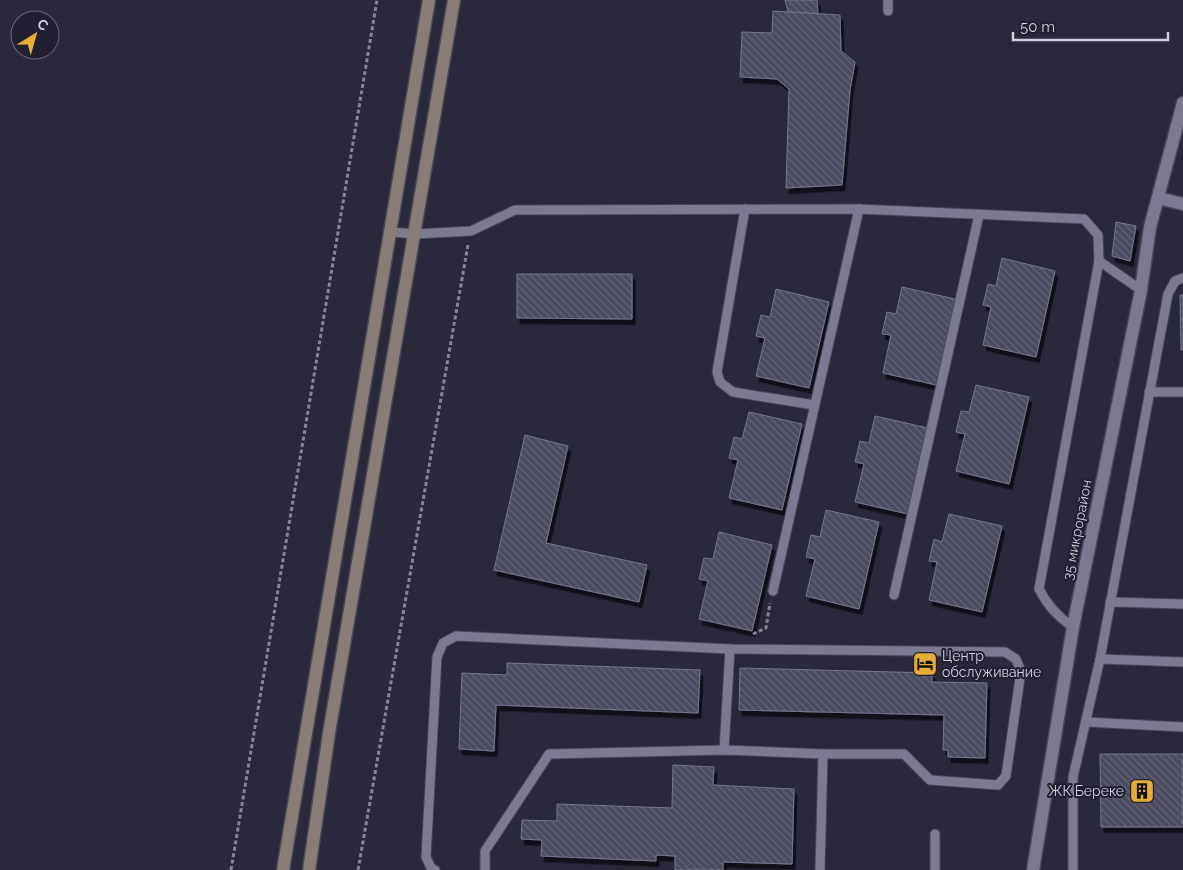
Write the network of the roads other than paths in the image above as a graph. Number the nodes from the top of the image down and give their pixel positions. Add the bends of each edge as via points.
1 (429, 0) edge
2 (454, 0) edge
3 (888, 0) edge
4 (888, 11) dead end
5 (1183, 103) edge
6 (1158, 198) junction
7 (1183, 204) edge
8 (745, 209) junction
9 (859, 209) junction
10 (979, 215) junction
11 (391, 232) junction
12 (415, 234) junction
13 (1098, 262) junction
14 (1183, 278) edge
15 (1141, 290) junction
16 (1149, 392) junction
17 (1183, 392) edge
18 (814, 405) junction
19 (773, 590) road end
20 (894, 595) dead end
21 (1110, 602) junction
22 (1183, 604) edge
23 (1072, 627) junction
24 (730, 649) junction
25 (1100, 659) junction
26 (1183, 662) edge
27 (1086, 722) junction
28 (1183, 727) edge
29 (724, 750) junction
30 (823, 754) junction
31 (935, 834) dead end
32 (283, 870) edge
33 (309, 870) edge
34 (435, 870) edge
35 (485, 870) edge
36 (820, 870) edge
37 (935, 870) edge
38 (1033, 870) edge
39 (1073, 870) edge

1 - 11 main road
2 - 12 main road
3 - 4 lane
5 - 6 street, 35 микрорайон
6 - 7 street
6 - 15 street, 35 микрорайон via 1150,227
8 - 9 lane
8 - 12 lane via 515,210 471,231
8 - 18 lane via 716,372 720,382 733,392
9 - 10 lane
9 - 18 lane
10 - 13 lane via 1084,219 1098,235
10 - 20 lane
11 - 12 lane
11 - 32 main road
12 - 33 main road via 329,733
13 - 15 lane
13 - 23 lane via 1039,589 1051,608
14 - 16 lane via 1175,281 1168,294
15 - 23 street, 35 микрорайон
16 - 17 lane
16 - 21 lane
18 - 19 lane
21 - 22 lane
21 - 25 lane
23 - 38 street, 35 микрорайон
24 - 29 lane
24 - 30 lane via 1005,652 1016,659 1021,671 1006,776 998,785 930,780 904,754
24 - 34 lane via 456,636 443,643 437,658 426,857
25 - 26 lane
25 - 27 lane
27 - 28 lane
27 - 39 lane via 1073,776
29 - 30 lane
29 - 35 lane via 549,754 485,851
30 - 36 lane
31 - 37 lane

